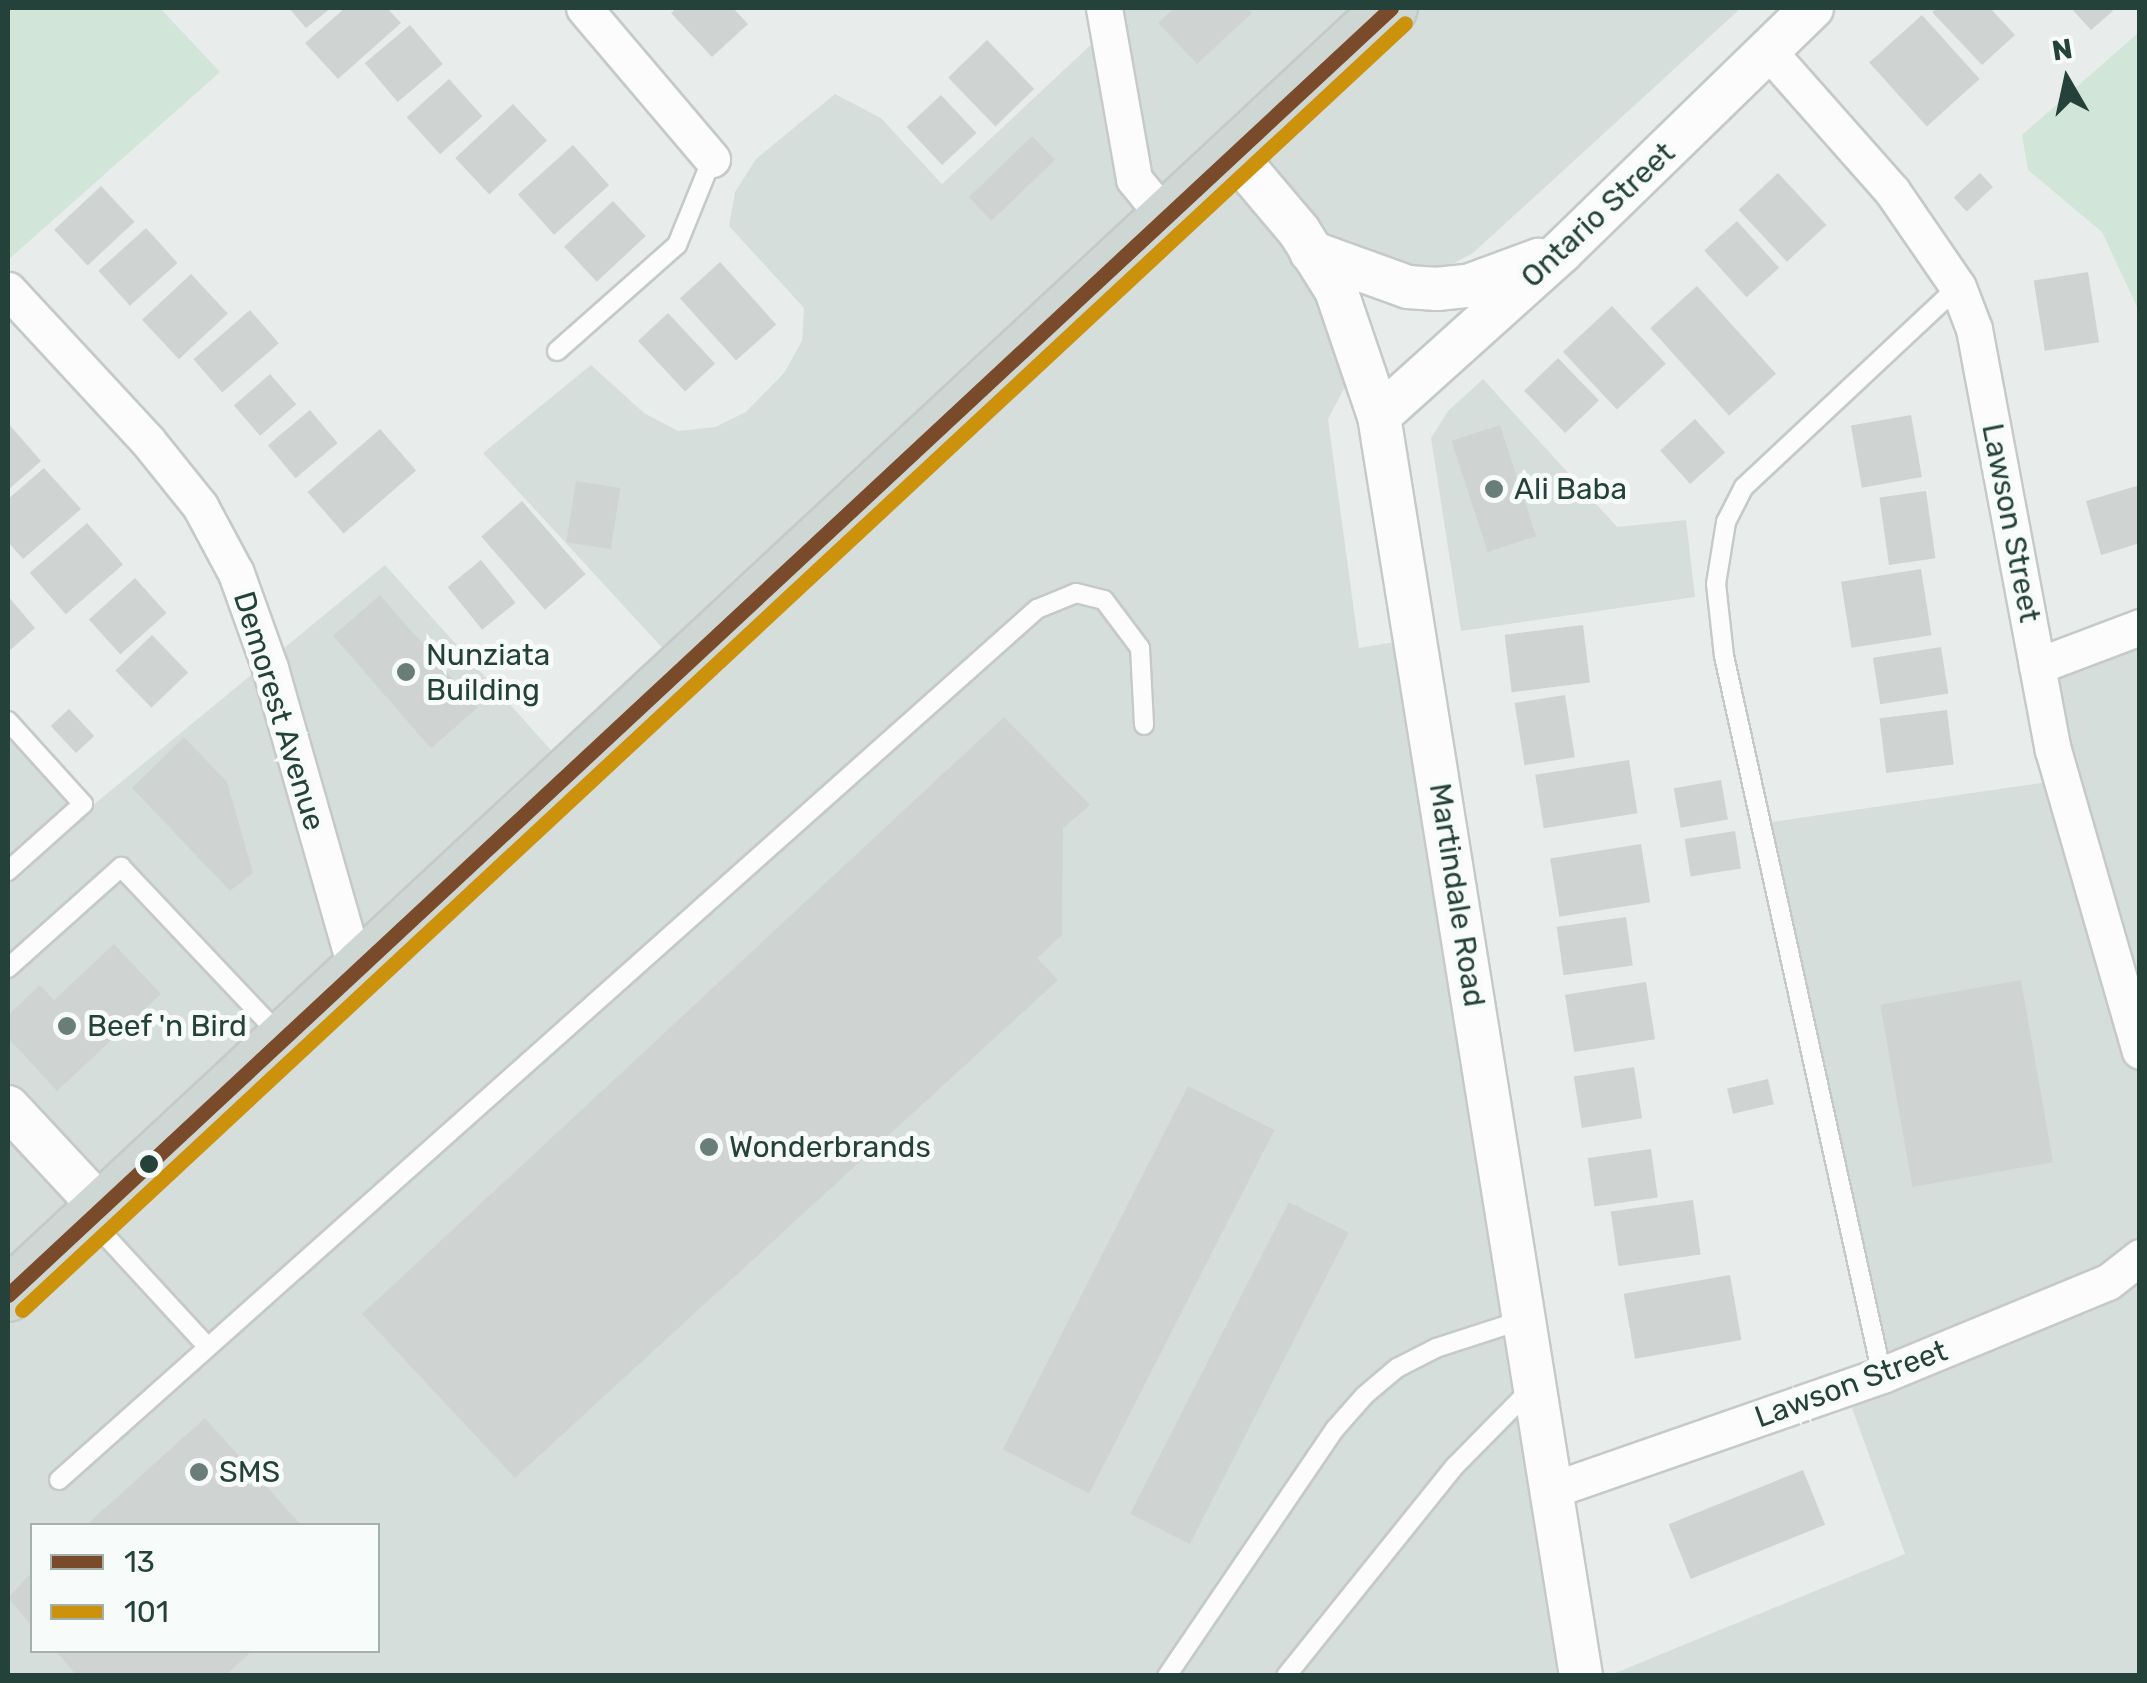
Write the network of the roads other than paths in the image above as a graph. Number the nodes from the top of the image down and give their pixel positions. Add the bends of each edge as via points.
1 (584, 8) edge
2 (1104, 8) edge
3 (1391, 8) edge
4 (1812, 8) edge
5 (1769, 52) junction
6 (1233, 153) junction
7 (712, 159) joint
8 (1164, 216) junction
9 (1562, 251) junction
10 (1312, 252) junction
11 (1958, 287) junction
12 (8, 290) edge
13 (557, 351) dead end
14 (1379, 416) junction
15 (2140, 627) edge
16 (2037, 666) junction
17 (8, 721) edge
18 (1144, 724) dead end
19 (8, 871) edge
20 (8, 968) edge
21 (356, 969) junction
22 (282, 1038) junction
23 (2140, 1051) edge
24 (8, 1107) edge
25 (94, 1212) junction
26 (2140, 1257) edge
27 (8, 1294) edge
28 (1525, 1319) junction
29 (206, 1345) junction
30 (1882, 1376) junction
31 (1536, 1384) junction
32 (59, 1480) dead end
33 (1552, 1490) junction
34 (1167, 1676) edge
35 (1286, 1676) edge
36 (1581, 1676) edge

1 - 7 street
2 - 8 street via 1134,178
3 - 6 main road
4 - 5 street, Ontario Street
5 - 9 street, Ontario Street
5 - 11 street, Lawson Street via 1892,190
6 - 8 main road
6 - 10 street, Martindale Road
7 - 13 lane via 677,245
8 - 21 main road
9 - 10 street via 1468,286 1437,289 1408,287
9 - 14 street, Ontario Street
10 - 14 street, Martindale Road via 1336,290
11 - 16 street, Lawson Street via 1974,329
11 - 30 lane via 1744,487 1726,522 1718,566 1724,656
12 - 21 street, Demorest Avenue via 200,506 236,574 270,668
14 - 28 street, Martindale Road
15 - 16 street
16 - 23 street, Lawson Street via 2078,850
17 - 19 lane via 83,804
18 - 29 lane via 1140,648 1104,600 1076,593 1037,609
20 - 22 lane via 121,867
21 - 22 main road
22 - 25 main road
24 - 25 street
25 - 27 main road
25 - 29 lane
26 - 30 street, Lawson Street via 2108,1282
28 - 31 street, Martindale Road
28 - 34 lane via 1436,1348 1397,1368 1365,1396
29 - 32 lane
30 - 33 street, Lawson Street
31 - 33 street, Martindale Road
31 - 35 lane via 1455,1466
33 - 36 street, Martindale Road

